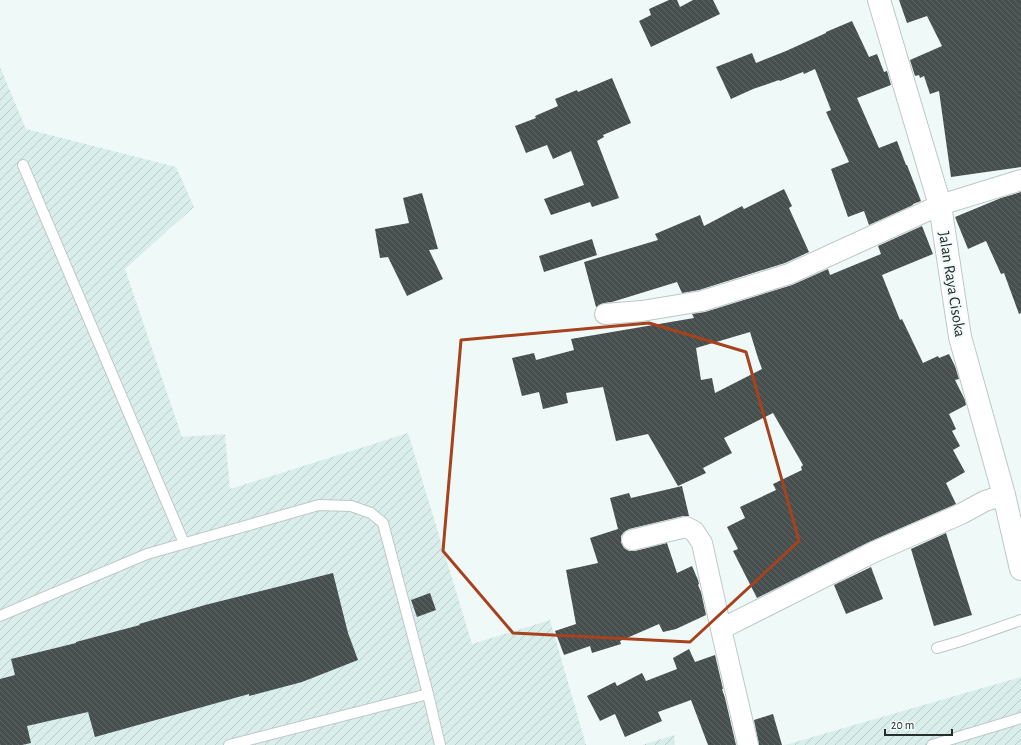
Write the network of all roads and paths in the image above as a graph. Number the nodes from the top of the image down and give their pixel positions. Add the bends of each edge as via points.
1 (879, 0) edge
2 (23, 165) dead end
3 (1021, 180) edge
4 (940, 205) junction
5 (605, 314) dead end
6 (1004, 495) junction
7 (632, 540) dead end
8 (184, 543) junction
9 (1021, 569) edge
10 (0, 616) edge
11 (1021, 620) edge
12 (721, 629) junction
13 (937, 648) dead end
14 (428, 694) junction
15 (1021, 718) edge
16 (229, 745) edge
17 (440, 745) edge
18 (748, 745) edge
19 (932, 745) edge

1 - 4 street, Jalan Raya Cisoka
2 - 8 lane
3 - 4 street
4 - 5 street via 788,274 702,301
4 - 6 street, Jalan Raya Cisoka via 960,337
6 - 9 street, Jalan Raya Cisoka
6 - 12 street via 985,501 874,552
7 - 12 street via 686,527 694,531 702,543
8 - 10 lane via 147,554
8 - 14 lane via 319,505 351,506 371,513 383,524
11 - 13 lane
12 - 18 street
14 - 16 lane
14 - 17 lane
15 - 19 lane

